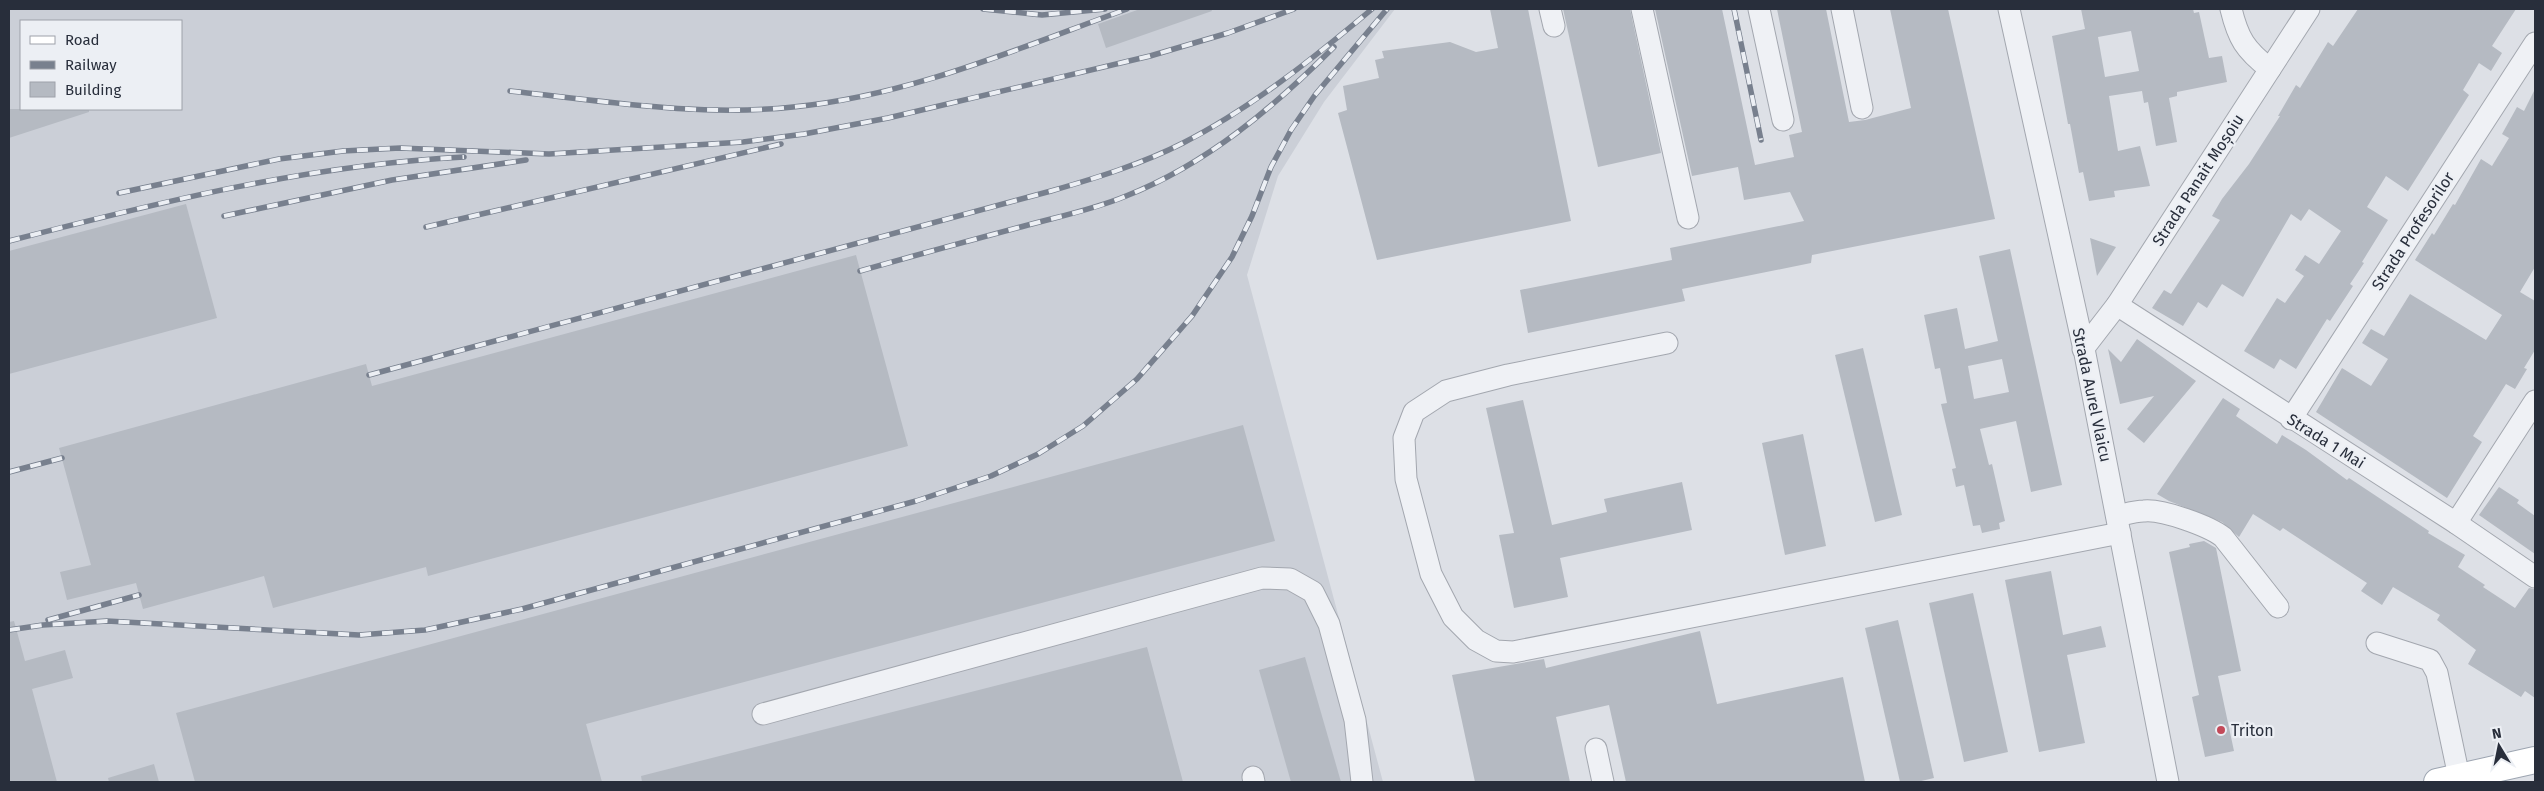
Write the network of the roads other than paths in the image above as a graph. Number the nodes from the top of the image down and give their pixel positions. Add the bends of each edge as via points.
1 (1642, 9) edge
2 (1759, 9) edge
3 (1842, 9) edge
4 (2009, 9) edge
5 (2231, 9) edge
6 (2309, 9) edge
7 (2535, 44) edge
8 (2270, 69) junction
9 (1862, 108) dead end
10 (1783, 120) dead end
11 (1688, 218) dead end
12 (2117, 305) junction
13 (1667, 343) dead end
14 (2083, 349) junction
15 (2535, 401) edge
16 (2291, 419) junction
17 (2456, 523) junction
18 (2118, 524) junction
19 (2535, 577) edge
20 (2278, 607) dead end
21 (2377, 643) dead end
22 (763, 714) dead end
23 (1596, 748) dead end
24 (2535, 760) edge
25 (2448, 780) edge
26 (1362, 782) edge
27 (1603, 782) edge
28 (2168, 782) edge

1 - 11 street
2 - 10 street
3 - 9 street
4 - 14 street, Strada Aurel Vlaicu
5 - 8 street via 2246,48
6 - 8 street, Strada Panait Moșoiu
7 - 16 street, Strada Profesorilor
8 - 12 street, Strada Panait Moșoiu
12 - 14 street, Strada Panait Moșoiu
12 - 16 street, Strada 1 Mai
13 - 18 street via 1446,391 1414,412 1404,438 1406,479 1431,574 1453,617 1476,640 1496,651 1513,652
14 - 18 street, Strada Aurel Vlaicu
15 - 17 street
16 - 17 street, Strada 1 Mai
17 - 19 street, Strada 1 Mai
18 - 20 street via 2150,511 2203,524 2223,537
18 - 28 street, Strada Aurel Vlaicu
21 - 25 street via 2430,660 2437,673
22 - 26 street via 1262,578 1290,579 1313,592 1329,624 1354,720
23 - 27 street
24 - 25 main road

